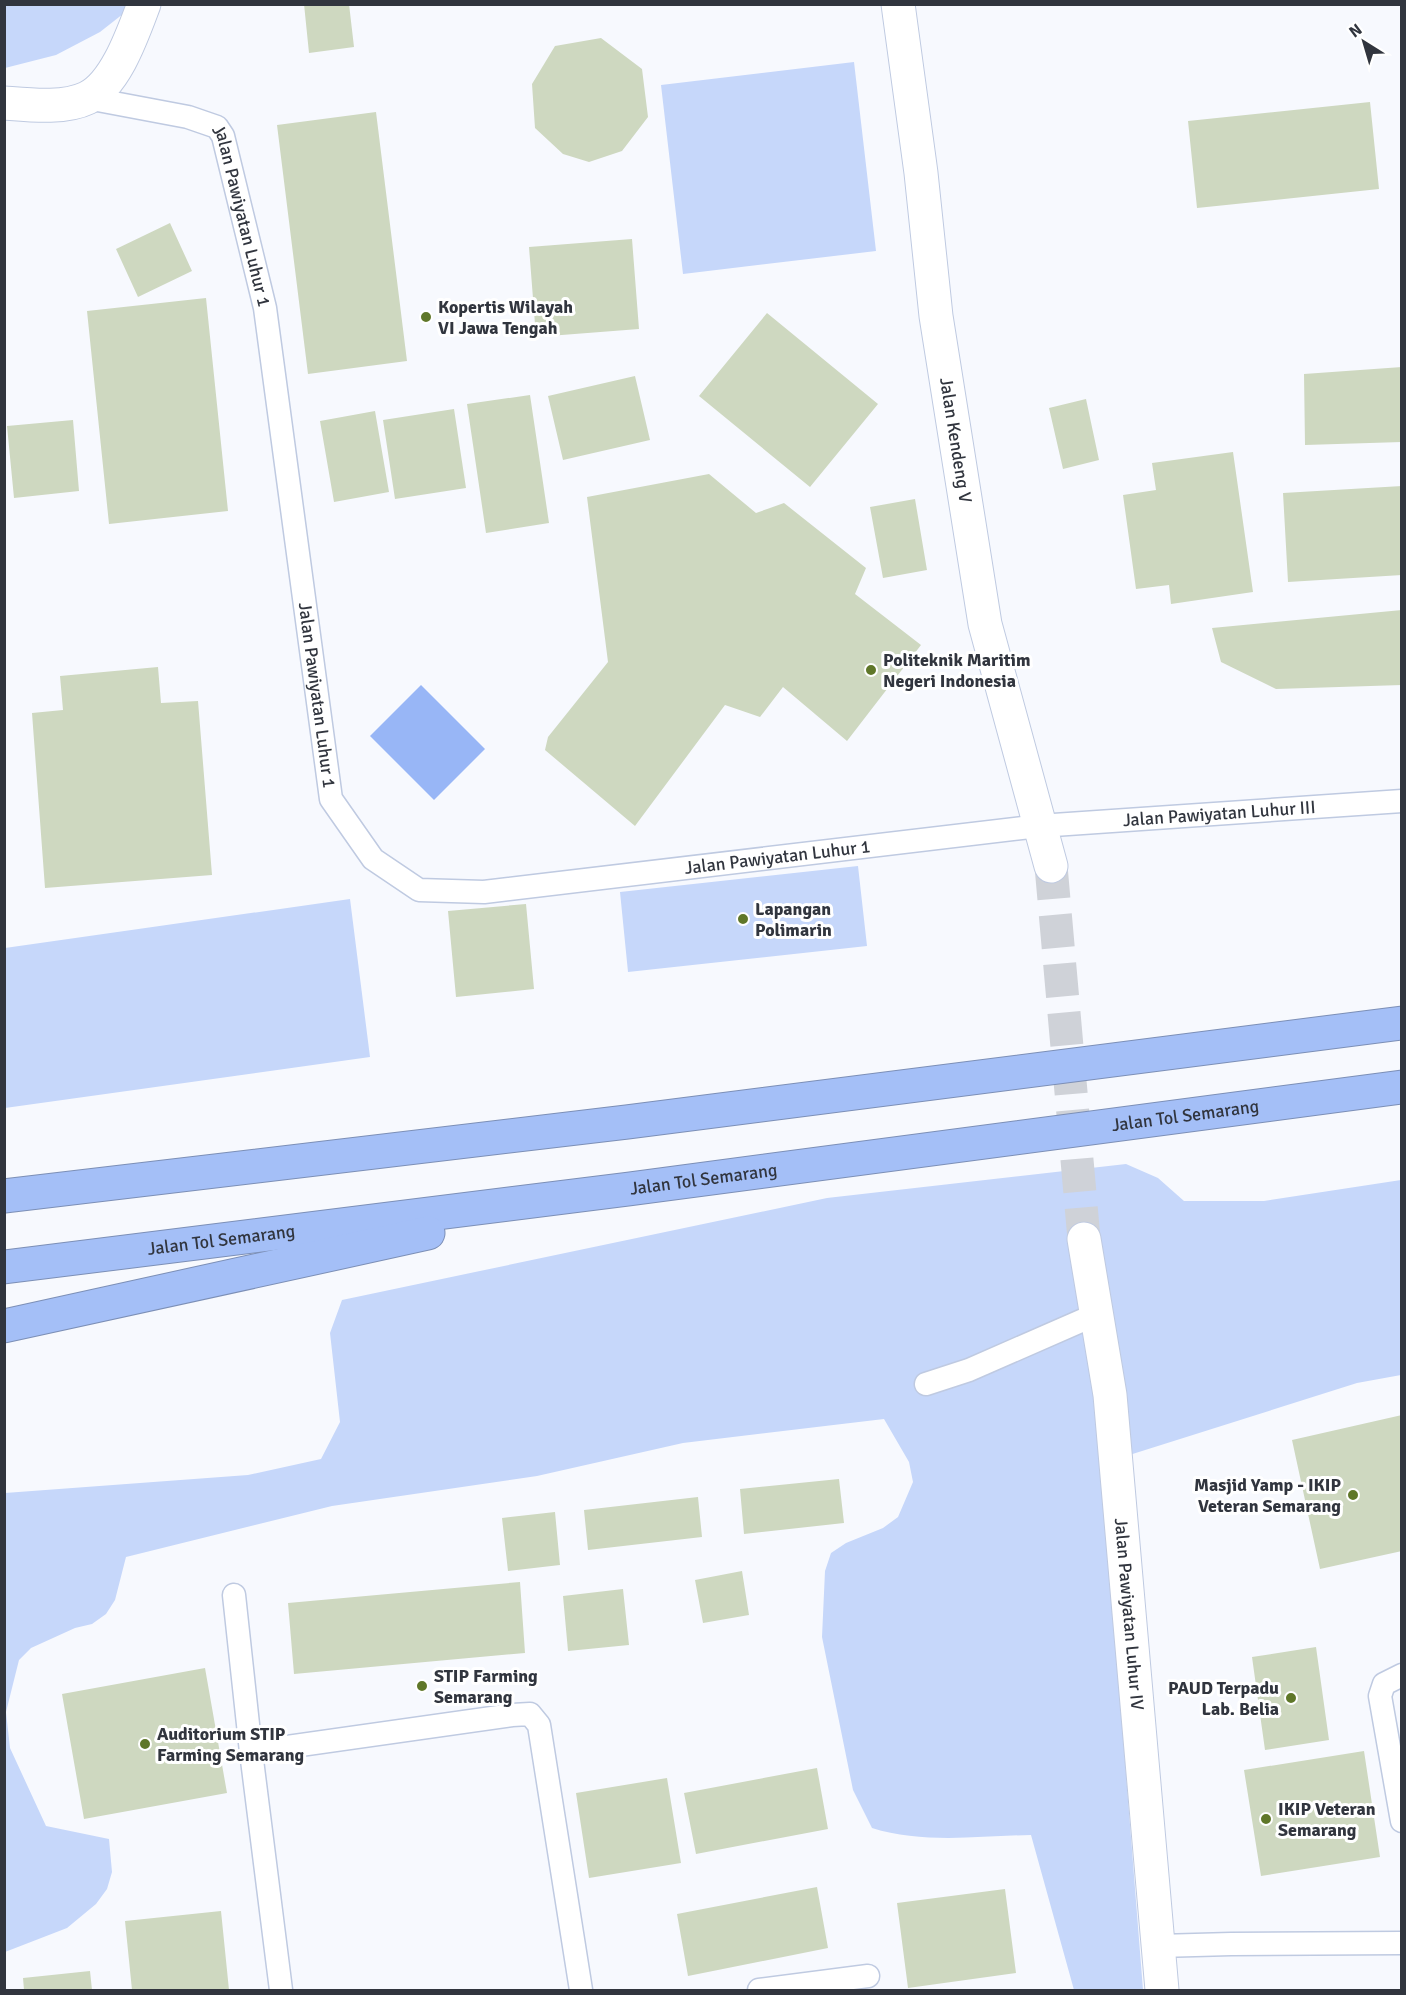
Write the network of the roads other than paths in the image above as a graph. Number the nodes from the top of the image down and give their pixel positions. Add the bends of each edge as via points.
1 (144, 4) edge
2 (898, 4) edge
3 (87, 98) junction
4 (4, 103) edge
5 (1401, 801) edge
6 (1039, 826) junction
7 (1051, 866) tunnel mouth
8 (1401, 1023) edge
9 (1401, 1087) edge
10 (629, 1190) junction
11 (4, 1197) edge
12 (1084, 1239) tunnel mouth
13 (4, 1267) edge
14 (1096, 1314) junction
15 (4, 1326) edge
16 (926, 1384) dead end
17 (234, 1595) dead end
18 (1401, 1675) edge
19 (251, 1752) junction
20 (1401, 1821) edge
21 (1401, 1944) edge
22 (1159, 1946) junction
23 (868, 1976) dead end
24 (281, 1990) edge
25 (581, 1990) edge
26 (759, 1990) edge
27 (1162, 1990) edge

1 - 3 street via 105,84
2 - 6 street, Jalan Kendeng V via 936,316 985,624
3 - 4 street via 55,105
3 - 6 lane, Jalan Pawiyatan Luhur 1 via 188,117 217,127 223,136 265,308 331,800 373,859 419,890 484,892
5 - 6 lane, Jalan Pawiyatan Luhur III
6 - 7 street, Jalan Kendeng V
8 - 11 highway
9 - 10 highway, Jalan Tol Semarang
10 - 13 highway, Jalan Tol Semarang
10 - 15 highway
12 - 14 street, Jalan Pawiyatan Luhur IV
14 - 16 lane via 969,1370
14 - 22 street, Jalan Pawiyatan Luhur IV via 1110,1395
17 - 19 lane
18 - 20 lane via 1384,1684 1380,1695
19 - 24 lane
19 - 25 lane via 530,1714 539,1725
21 - 22 lane
22 - 27 street, Jalan Pawiyatan Luhur IV
23 - 26 lane

